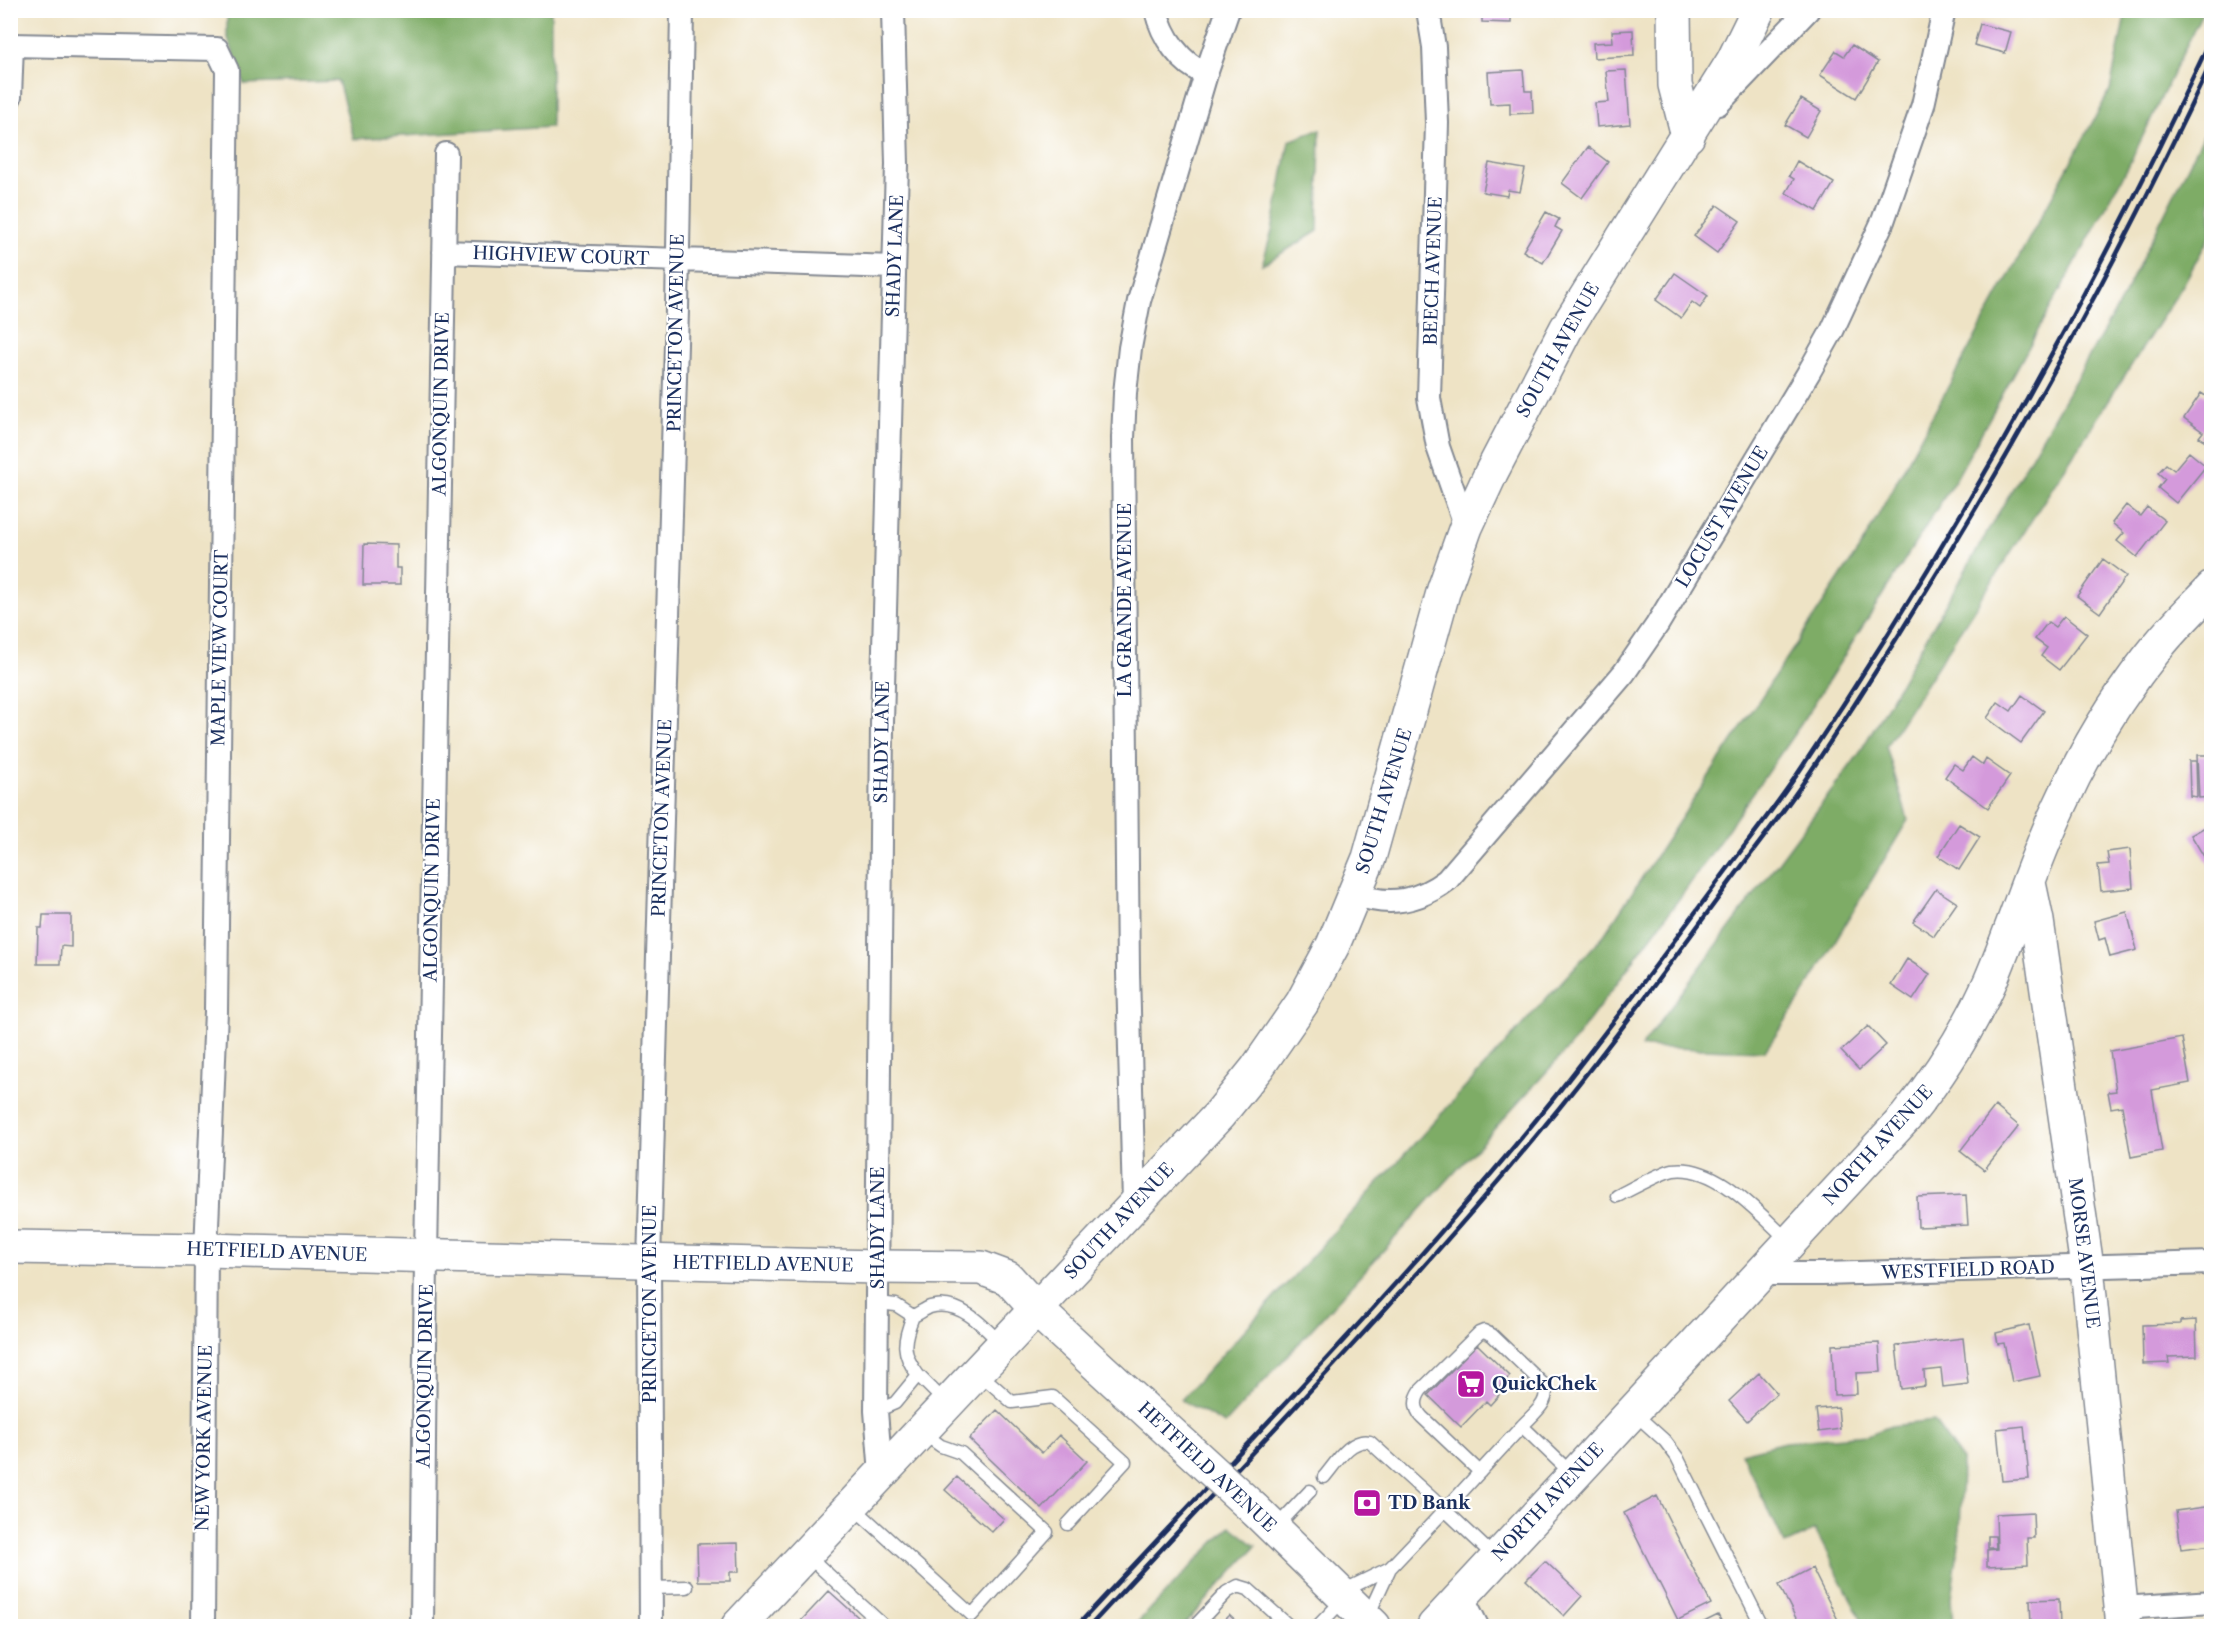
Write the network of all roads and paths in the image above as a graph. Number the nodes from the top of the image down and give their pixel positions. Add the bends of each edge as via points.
1 (682, 10) edge
2 (893, 10) edge
3 (1156, 10) edge
4 (1228, 10) edge
5 (1428, 10) edge
6 (1674, 10) edge
7 (1808, 10) edge
8 (1944, 10) edge
9 (1746, 15) edge
10 (11, 45) edge
11 (1206, 74) junction
12 (10, 97) edge
13 (1688, 136) junction
14 (446, 154) dead end
15 (444, 252) junction
16 (678, 261) junction
17 (894, 267) junction
18 (1466, 527) junction
19 (2211, 588) edge
20 (2028, 883) junction
21 (1355, 894) junction
22 (1989, 984) junction
23 (2047, 985) junction
24 (1617, 1196) dead end
25 (1134, 1203) junction
26 (1790, 1242) junction
27 (10, 1247) edge
28 (206, 1250) junction
29 (426, 1256) junction
30 (649, 1261) junction
31 (2211, 1263) edge
32 (877, 1267) junction
33 (2087, 1267) junction
34 (1761, 1274) junction
35 (878, 1303) junction
36 (1037, 1310) junction
37 (913, 1316) junction
38 (1002, 1345) junction
39 (977, 1371) junction
40 (918, 1375) junction
41 (947, 1404) junction
42 (876, 1411) junction
43 (1632, 1411) junction
44 (1522, 1426) junction
45 (921, 1431) junction
46 (1480, 1472) junction
47 (881, 1474) junction
48 (1573, 1475) junction
49 (1324, 1477) dead end
50 (1310, 1491) dead end
51 (851, 1505) junction
52 (1445, 1510) junction
53 (1264, 1519) junction
54 (1068, 1524) dead end
55 (806, 1555) junction
56 (1496, 1558) junction
57 (1390, 1568) junction
58 (687, 1587) dead end
59 (651, 1588) junction
60 (1462, 1596) junction
61 (2211, 1602) edge
62 (1356, 1609) edge
63 (2123, 1617) edge
64 (202, 1626) edge
65 (422, 1626) edge
66 (651, 1626) edge
67 (738, 1626) edge
68 (884, 1626) edge
69 (1195, 1626) edge
70 (1289, 1626) edge
71 (1318, 1626) edge
72 (1434, 1626) edge
73 (1477, 1626) edge
74 (1762, 1626) edge

1 - 16 street, PRINCETON AVENUE
2 - 17 street, SHADY LANE via 897,164
3 - 11 street via 1172,47 1186,62
4 - 11 street, LA GRANDE AVENUE
5 - 18 street, BEECH AVENUE via 1434,47 1437,123 1429,398 1438,447
6 - 13 main road via 1675,85
7 - 13 street
8 - 21 street, LOCUST AVENUE via 1923,105 1883,220 1832,331 1658,625 1624,673 1448,880 1433,891 1400,901
9 - 13 main road, SOUTH AVENUE via 1733,62
10 - 12 street
10 - 28 street, MAPLE VIEW COURT via 217,49 227,70 216,1011
11 - 25 street, LA GRANDE AVENUE via 1139,301 1125,393 1128,972
13 - 18 main road, SOUTH AVENUE via 1566,329
14 - 15 street, ALGONQUIN DRIVE
15 - 16 street, HIGHVIEW COURT
15 - 29 street, ALGONQUIN DRIVE
16 - 17 street, HIGHVIEW COURT
16 - 30 street, PRINCETON AVENUE
17 - 32 street, SHADY LANE via 882,723
18 - 21 main road, SOUTH AVENUE via 1444,589 1369,858
19 - 20 main road, NORTH AVENUE via 2160,644 2104,724 2058,808
20 - 22 main road, NORTH AVENUE
20 - 23 main road, MORSE AVENUE
21 - 25 main road, SOUTH AVENUE via 1302,1003 1257,1068 1219,1115
22 - 23 main road via 2012,975 2025,975
22 - 26 main road, NORTH AVENUE via 1934,1083
23 - 33 main road, MORSE AVENUE
24 - 26 lane via 1672,1170 1702,1173 1728,1186
25 - 36 main road, SOUTH AVENUE
26 - 34 main road, NORTH AVENUE
27 - 28 main road, HETFIELD AVENUE
28 - 29 main road, HETFIELD AVENUE
28 - 64 street, NEW YORK AVENUE
29 - 30 main road, HETFIELD AVENUE
29 - 65 street, ALGONQUIN DRIVE
30 - 32 main road, HETFIELD AVENUE
30 - 59 street, PRINCETON AVENUE
31 - 33 street, WESTFIELD ROAD
32 - 35 street, SHADY LANE
32 - 36 main road, HETFIELD AVENUE via 981,1268 1008,1278
33 - 34 street, WESTFIELD ROAD
33 - 63 main road, MORSE AVENUE
34 - 43 main road, NORTH AVENUE
35 - 37 lane via 896,1305
35 - 42 street, SHADY LANE
36 - 38 main road, SOUTH AVENUE
36 - 53 main road, HETFIELD AVENUE, bridge
37 - 38 lane via 931,1307 954,1307 979,1321
37 - 40 lane via 905,1351
38 - 39 main road, SOUTH AVENUE
39 - 41 main road, SOUTH AVENUE
39 - 54 lane via 1012,1402 1053,1396 1125,1462
40 - 41 lane
40 - 42 lane via 895,1402
41 - 45 main road, SOUTH AVENUE
42 - 47 street, SHADY LANE
43 - 48 main road, NORTH AVENUE
43 - 74 lane via 1677,1457
44 - 46 lane
44 - 46 lane via 1544,1403 1547,1390 1492,1335 1479,1333 1420,1390 1415,1406
44 - 48 lane
45 - 47 main road, SOUTH AVENUE
45 - 51 lane via 941,1446 961,1453 1047,1532 972,1615
46 - 52 lane
47 - 51 main road, SOUTH AVENUE
48 - 56 main road, NORTH AVENUE
49 - 52 lane via 1354,1444 1362,1440 1371,1442
50 - 53 lane
51 - 55 main road, SOUTH AVENUE
52 - 56 lane
52 - 57 lane
53 - 62 main road, HETFIELD AVENUE
55 - 67 main road, SOUTH AVENUE
55 - 68 lane
56 - 60 main road, NORTH AVENUE
57 - 62 lane
57 - 62 lane
58 - 59 lane
59 - 66 street, PRINCETON AVENUE
60 - 72 main road, NORTH AVENUE
60 - 73 street
61 - 63 street
62 - 71 lane
69 - 70 lane via 1227,1592 1238,1586 1248,1589

